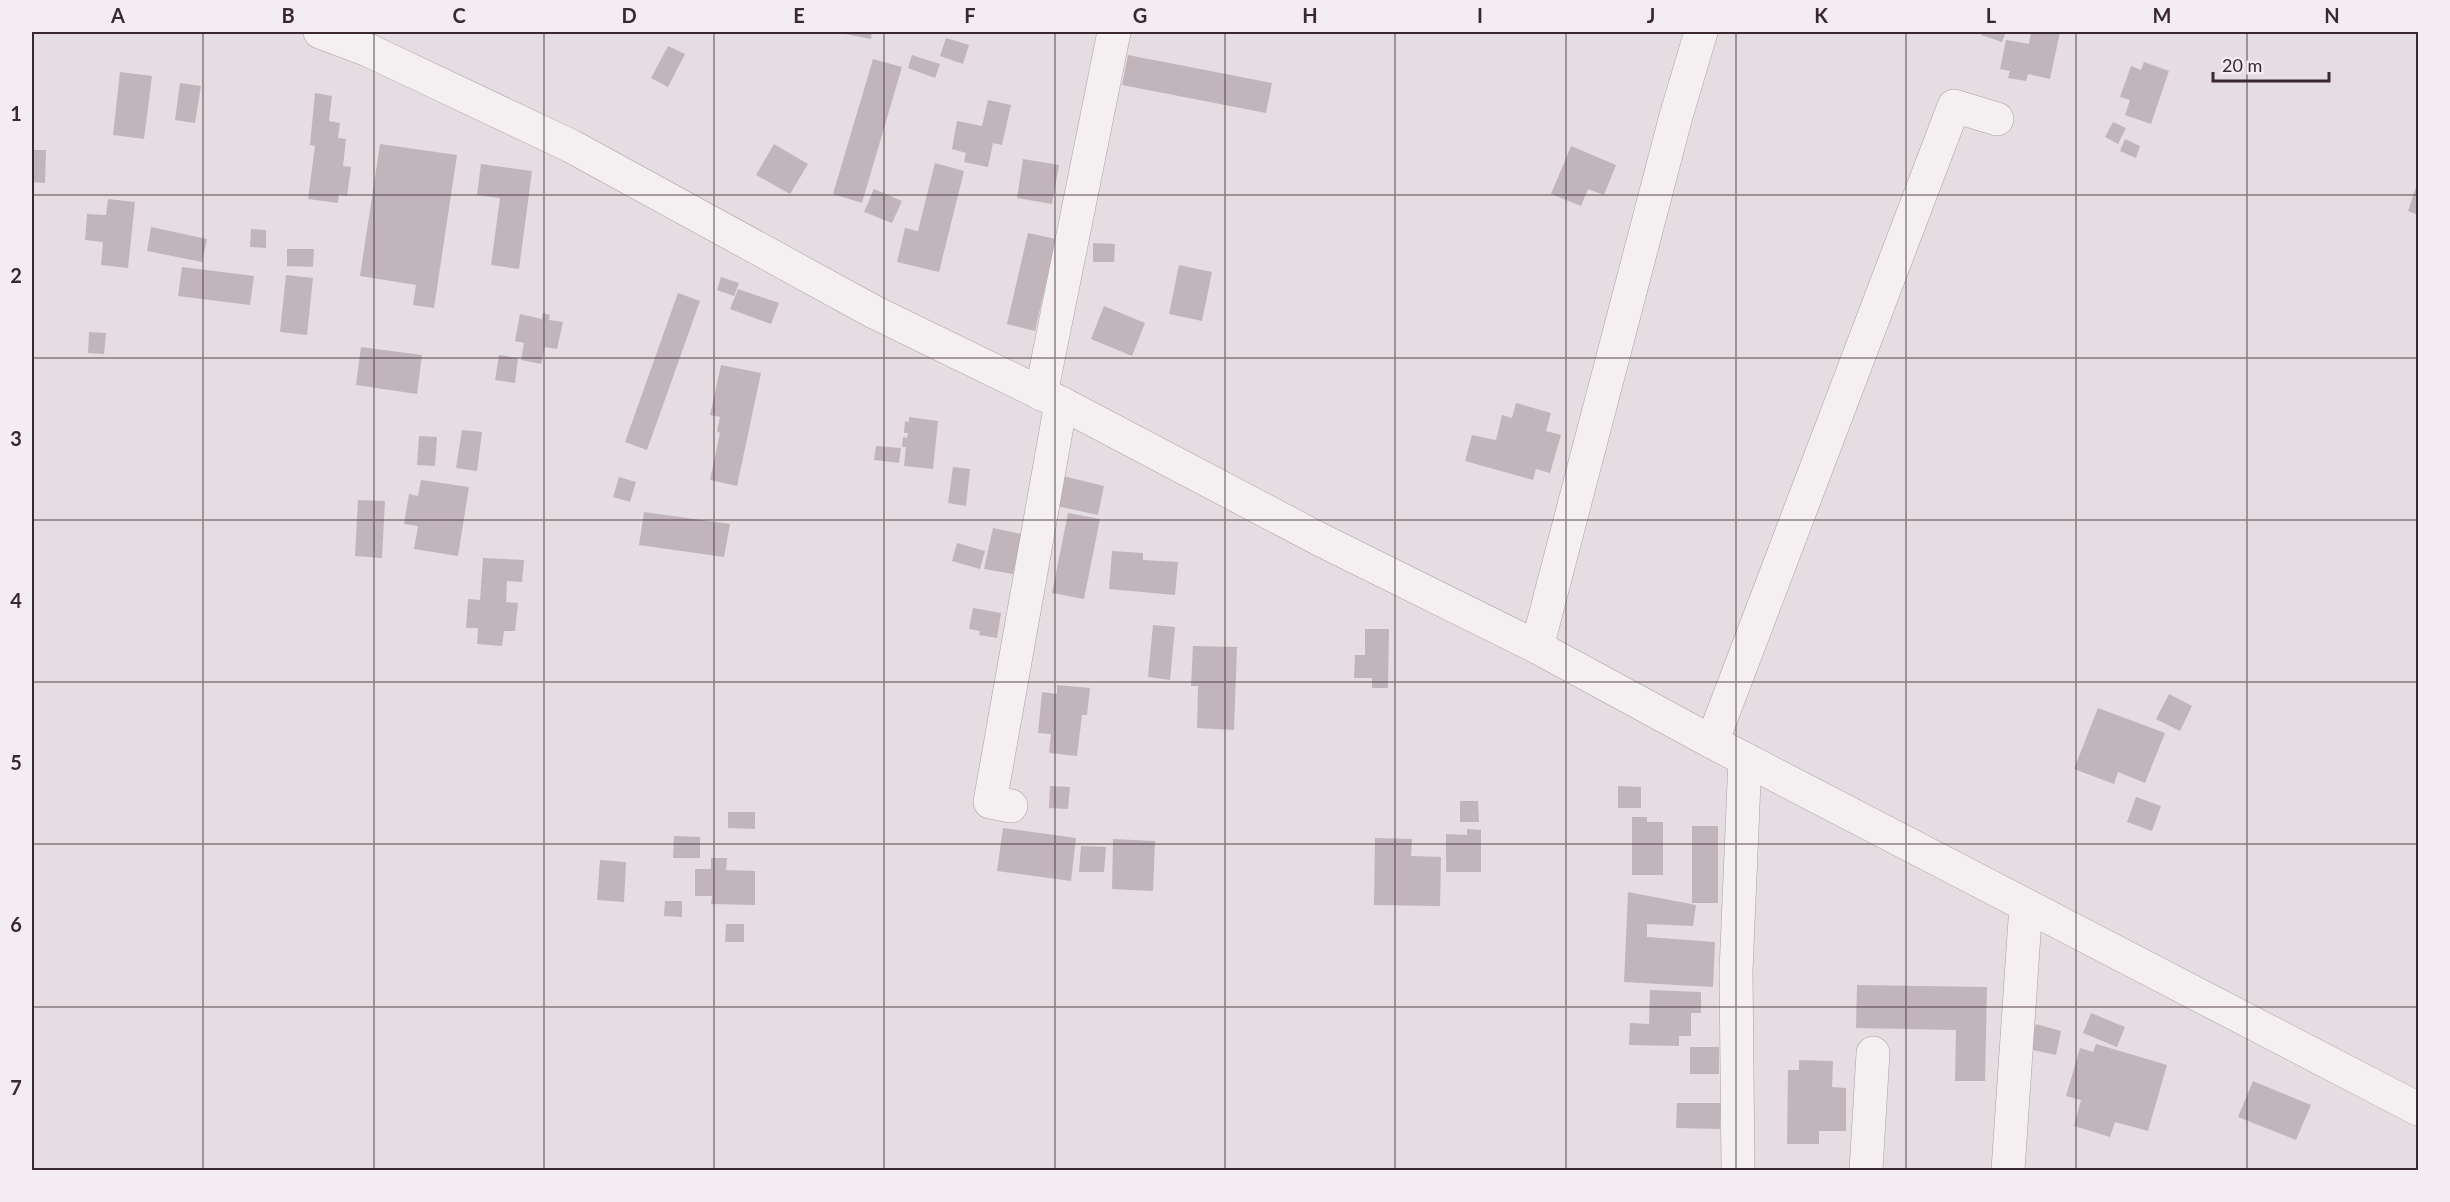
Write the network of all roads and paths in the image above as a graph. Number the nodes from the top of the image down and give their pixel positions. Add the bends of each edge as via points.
1 (320, 32) edge
2 (1114, 32) edge
3 (1701, 32) edge
4 (1997, 119) dead end
5 (1051, 398) junction
6 (1538, 647) junction
7 (1712, 742) junction
8 (1745, 759) junction
9 (1011, 806) dead end
10 (2026, 905) junction
11 (1873, 1053) dead end
12 (2418, 1109) edge
13 (1738, 1170) edge
14 (1866, 1170) edge
15 (2008, 1170) edge

1 - 5 street via 368,50 571,146 874,312
2 - 5 street
3 - 6 street
4 - 7 street via 1954,106
5 - 6 street via 1319,539
5 - 9 street via 990,802
6 - 7 street
7 - 8 street
8 - 10 street
8 - 13 street via 1736,970
10 - 12 street
10 - 15 street
11 - 14 street

